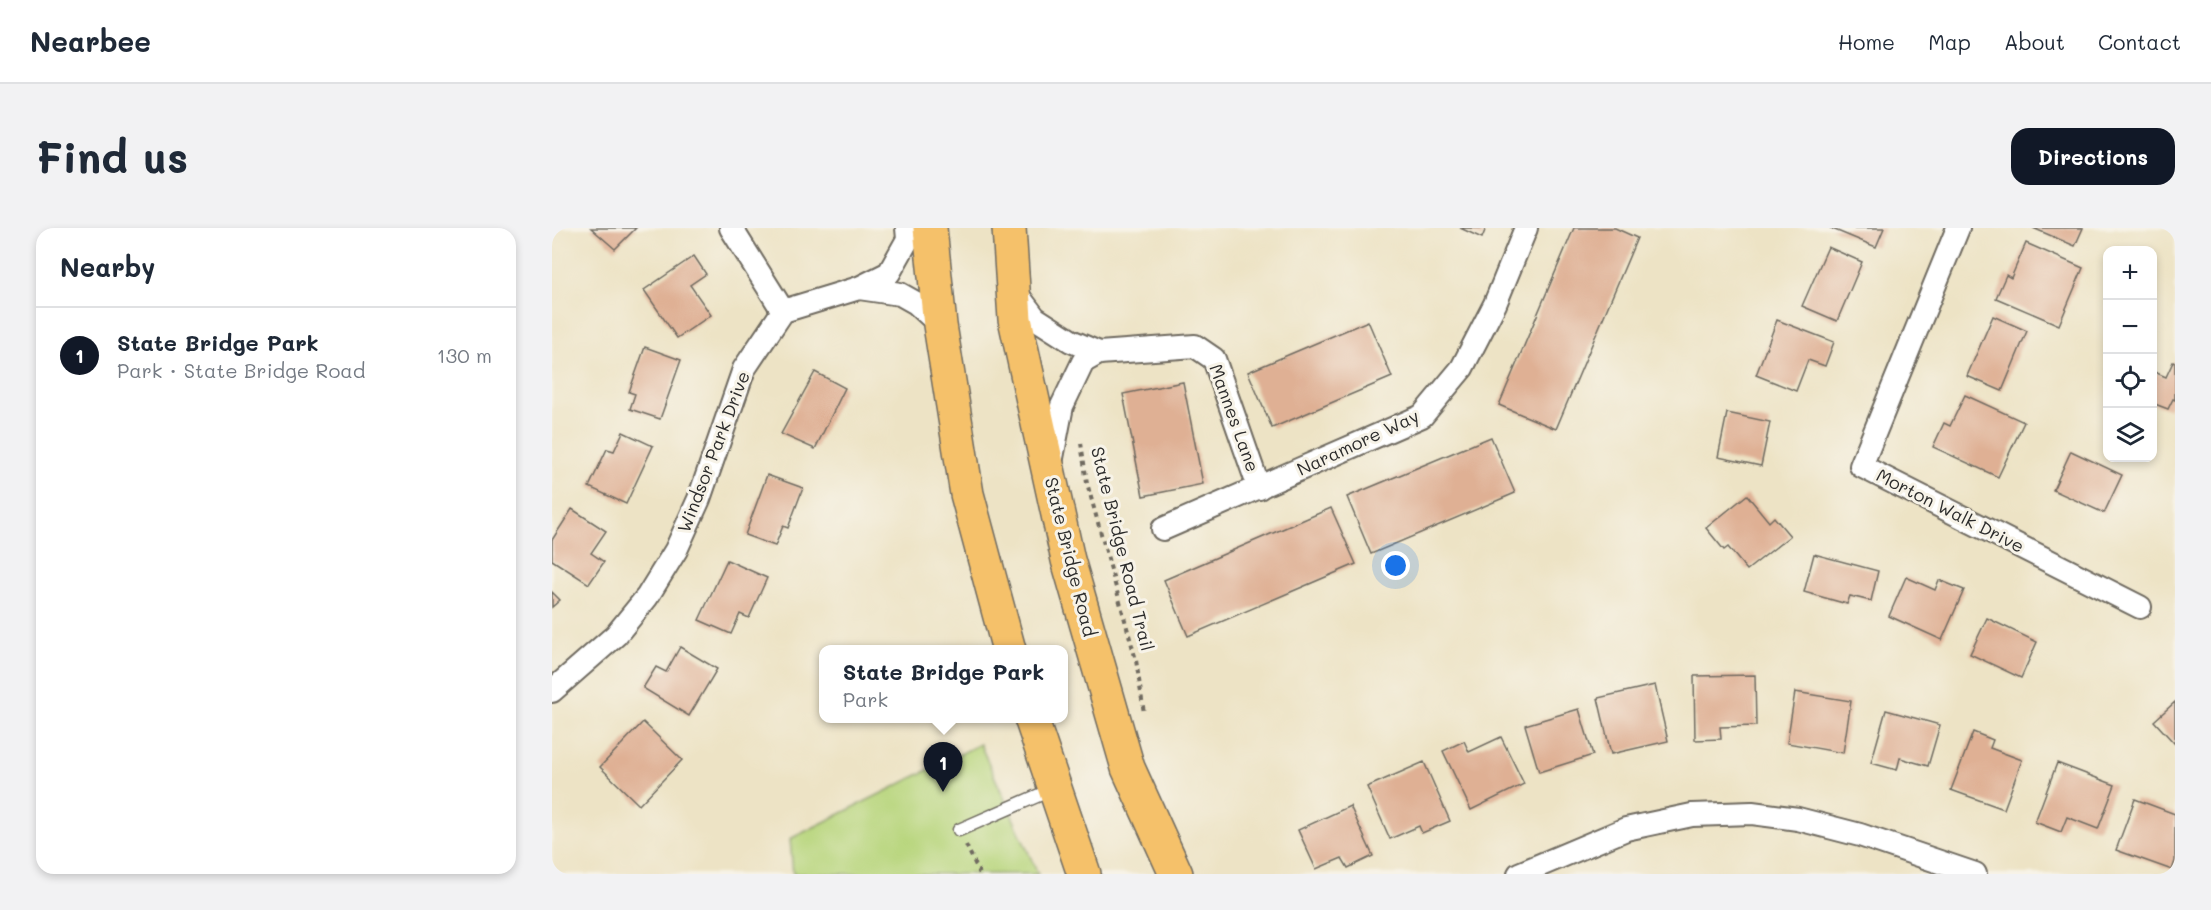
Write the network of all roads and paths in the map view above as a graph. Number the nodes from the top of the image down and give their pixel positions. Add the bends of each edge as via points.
1 (731, 228) edge
2 (907, 228) edge
3 (930, 228) edge
4 (1009, 228) edge
5 (1526, 228) edge
6 (1958, 228) edge
7 (860, 288) junction
8 (1013, 289) junction
9 (783, 311) junction
10 (940, 325) junction
11 (1099, 353) junction
12 (1081, 442) dead end
13 (1049, 473) junction
14 (1259, 488) junction
15 (1163, 529) dead end
16 (2140, 607) dead end
17 (1008, 645) edge
18 (552, 691) edge
19 (1145, 717) dead end
20 (1033, 723) edge
21 (1054, 788) junction
22 (959, 830) joint
23 (980, 874) edge
24 (1084, 874) edge
25 (1176, 874) edge
26 (1520, 874) edge
27 (1975, 874) edge

1 - 9 street
2 - 7 street via 908,238 889,273
3 - 10 highway
4 - 8 highway, State Bridge Road
5 - 14 street, Naramore Way via 1462,368 1422,416
6 - 16 street, Morton Walk Drive via 1861,466
7 - 9 street
7 - 10 street via 900,294
8 - 11 street via 1035,318
8 - 13 highway, State Bridge Road via 1015,319
9 - 18 street, Windsor Park Drive via 744,369 699,499 676,550 647,597 616,635
10 - 17 highway via 967,494
11 - 13 street via 1083,362 1062,406
11 - 14 street, Mannes Lane via 1195,346 1214,359
12 - 19 path, State Bridge Road Trail via 1087,483 1136,660
13 - 25 highway, State Bridge Road via 1068,560 1128,768
14 - 15 street, Naramore Way
20 - 21 highway
21 - 22 lane
21 - 24 highway
22 - 23 path
26 - 27 street via 1626,829 1692,815 1752,813 1798,819 1860,835

